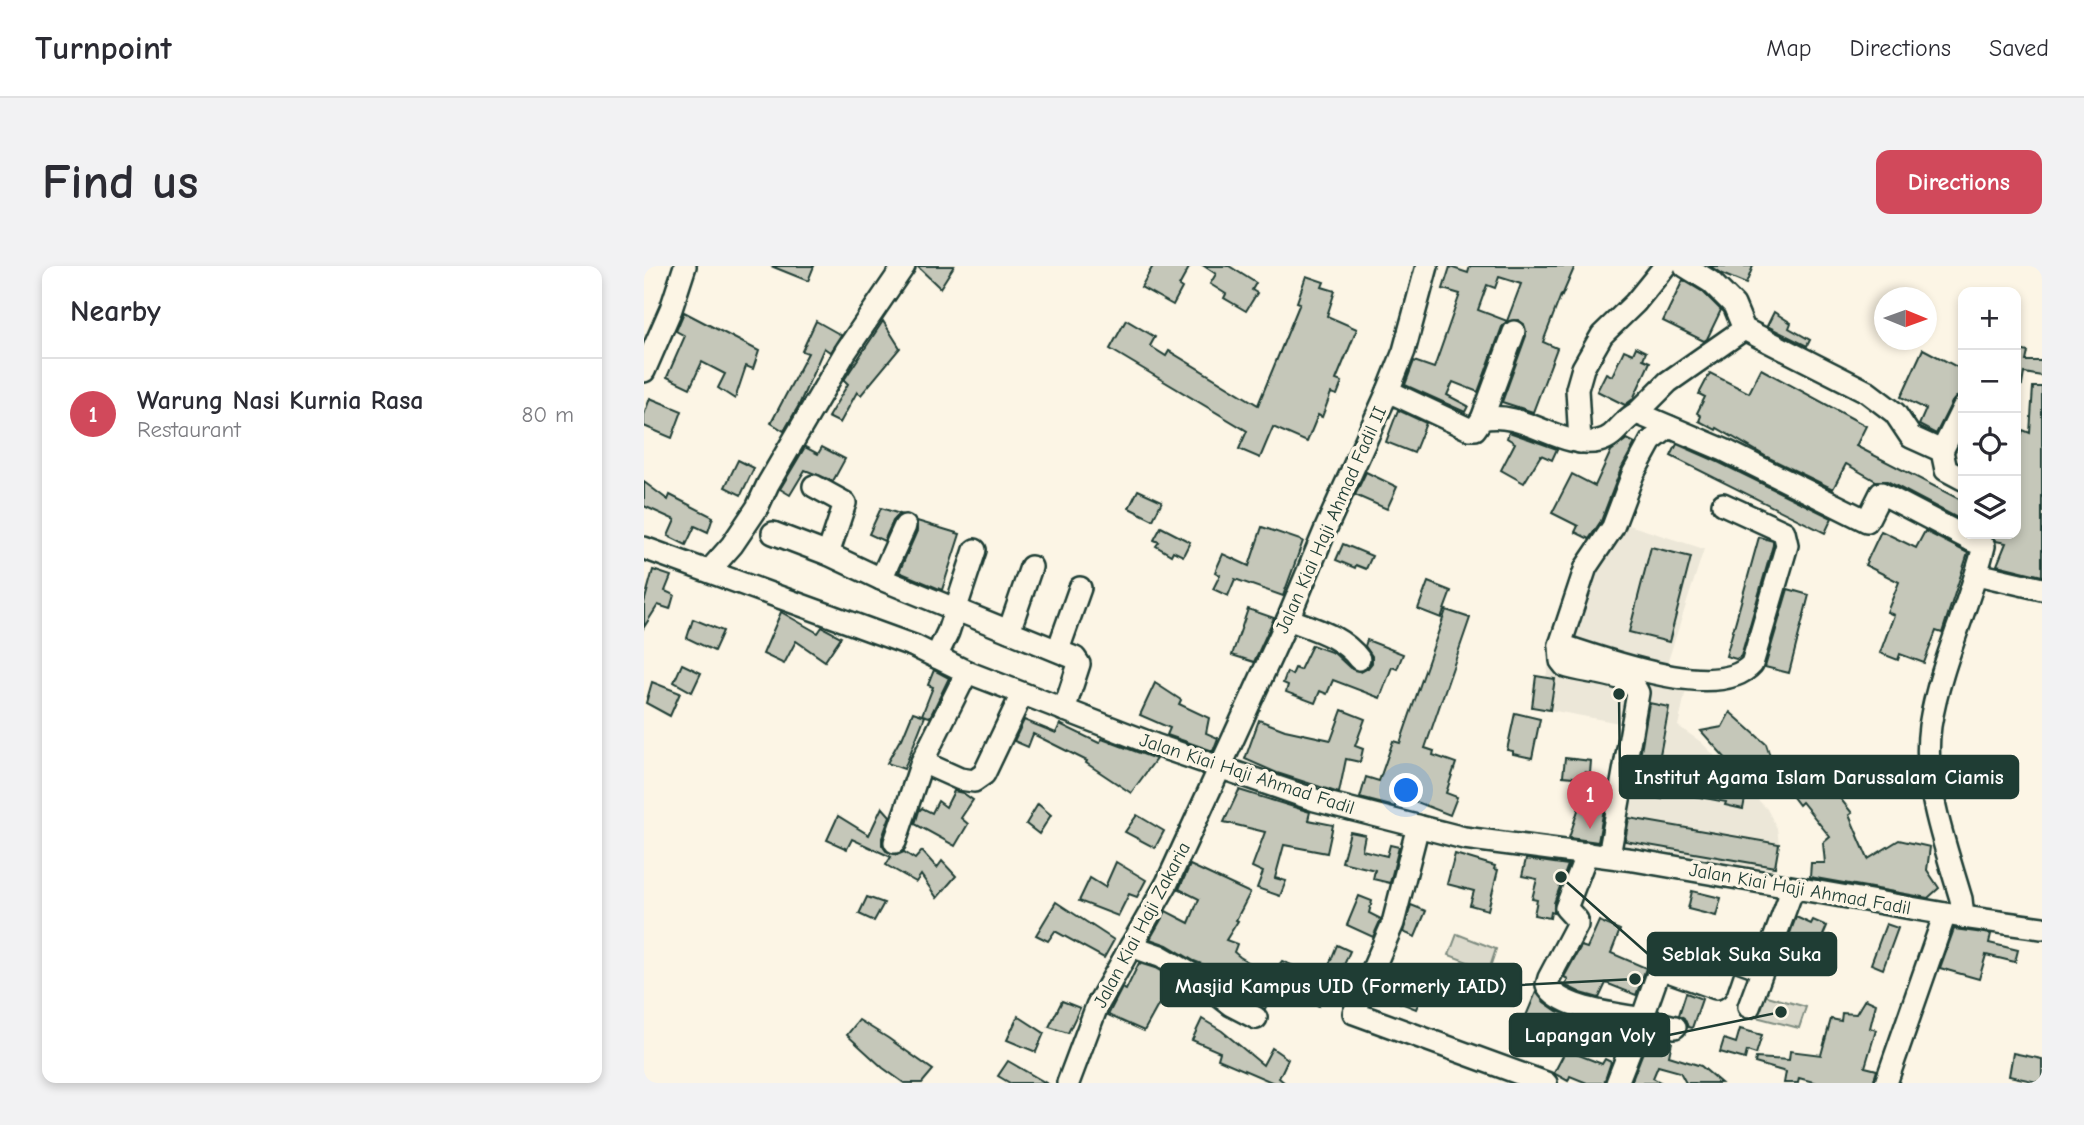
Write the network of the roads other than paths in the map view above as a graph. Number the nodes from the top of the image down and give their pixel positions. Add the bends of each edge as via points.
1 (685, 266) edge
2 (904, 266) edge
3 (1427, 266) edge
4 (1665, 266) edge
5 (1685, 266) edge
6 (1744, 329) junction
7 (1514, 332) dead end
8 (644, 371) edge
9 (1388, 391) junction
10 (1637, 413) junction
11 (1961, 413) edge
12 (1482, 419) junction
13 (1669, 427) junction
14 (1580, 437) junction
15 (1942, 451) junction
16 (1958, 476) edge
17 (814, 486) dead end
18 (1723, 505) dead end
19 (905, 526) dead end
20 (1958, 530) edge
21 (774, 533) dead end
22 (1975, 539) edge
23 (644, 548) edge
24 (975, 550) dead end
25 (828, 554) junction
26 (1031, 567) dead end
27 (709, 570) junction
28 (1977, 574) junction
29 (881, 579) junction
30 (1080, 588) dead end
31 (2042, 589) edge
32 (956, 610) junction
33 (1288, 619) junction
34 (1009, 631) junction
35 (1560, 645) junction
36 (1058, 650) junction
37 (936, 657) junction
38 (1359, 659) dead end
39 (967, 672) junction
40 (1022, 694) junction
41 (1064, 710) junction
42 (922, 762) junction
43 (1220, 768) junction
44 (1418, 826) junction
45 (895, 842) dead end
46 (1587, 853) junction
47 (1609, 856) junction
48 (1793, 888) junction
49 (1954, 916) junction
50 (2042, 928) edge
51 (1131, 946) junction
52 (1763, 970) junction
53 (1749, 1007) dead end
54 (1256, 1018) dead end
55 (1642, 1019) junction
56 (1675, 1027) dead end
57 (1068, 1083) edge
58 (1546, 1083) edge
59 (1617, 1083) edge
60 (1886, 1083) edge

1 - 8 street
2 - 27 street via 846,351 757,508
3 - 9 street, Jalan Kiai Haji Ahmad Fadil II
4 - 14 street via 1602,335 1583,368 1577,389
5 - 6 street via 1711,282 1734,305
6 - 10 street via 1680,373
6 - 15 street via 1866,391 1895,413 1911,437
7 - 12 street
9 - 12 street via 1469,429 1475,429
9 - 33 street, Jalan Kiai Haji Ahmad Fadil II
10 - 13 street
10 - 14 street via 1625,418 1605,440
11 - 15 street
12 - 14 street via 1506,418
13 - 20 street via 1867,521 1881,493
13 - 35 street via 1651,441 1613,527 1586,567
15 - 16 street via 1946,470
17 - 25 street via 845,503
18 - 35 street via 1787,537 1752,664 1745,672 1709,679 1650,674
19 - 29 street
21 - 25 street
22 - 28 street via 1984,546
23 - 27 street, Jalan Kiai Haji Ahmad Fadil
24 - 32 street
25 - 29 street
26 - 34 street
27 - 37 street, Jalan Kiai Haji Ahmad Fadil
28 - 31 street
28 - 49 street via 1930,727 1931,789 1961,899
29 - 32 street
30 - 36 street
32 - 34 street
32 - 37 street
33 - 38 street via 1338,639
33 - 43 street, Jalan Kiai Haji Ahmad Fadil II
34 - 36 street
35 - 47 street via 1565,666 1627,680 1638,693
36 - 41 street via 1079,664
37 - 39 street, Jalan Kiai Haji Ahmad Fadil
39 - 40 street, Jalan Kiai Haji Ahmad Fadil
39 - 42 street
40 - 41 street, Jalan Kiai Haji Ahmad Fadil
40 - 42 street via 981,778 960,779
41 - 43 street, Jalan Kiai Haji Ahmad Fadil
42 - 45 street
43 - 44 street, Jalan Kiai Haji Ahmad Fadil via 1315,800
43 - 51 street, Jalan Kiai Haji Zakaria via 1167,883
44 - 46 street, Jalan Kiai Haji Ahmad Fadil via 1464,838
44 - 58 street via 1393,923 1354,1013
46 - 47 street, Jalan Kiai Haji Ahmad Fadil
46 - 55 street via 1566,908 1577,925 1548,985 1554,994 1585,1008
47 - 48 street, Jalan Kiai Haji Ahmad Fadil
48 - 49 street, Jalan Kiai Haji Ahmad Fadil
48 - 52 street
49 - 50 street, Jalan Kiai Haji Ahmad Fadil
49 - 60 street
51 - 54 street via 1188,972
51 - 57 street, Jalan Kiai Haji Zakaria via 1097,1006
52 - 53 street
52 - 55 street via 1727,956 1716,988 1660,968
55 - 56 street
55 - 59 street

